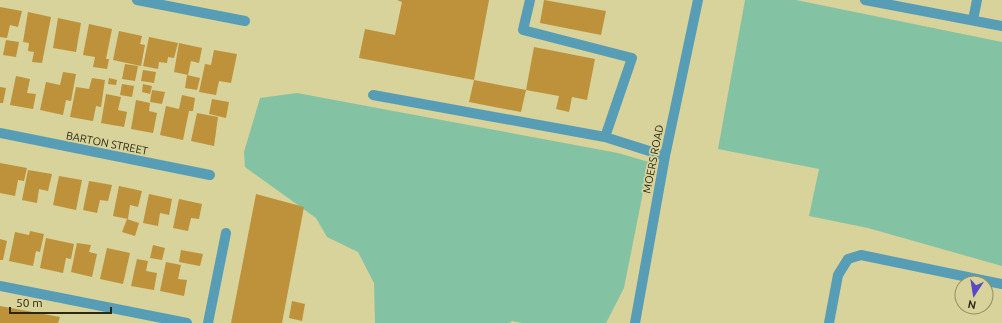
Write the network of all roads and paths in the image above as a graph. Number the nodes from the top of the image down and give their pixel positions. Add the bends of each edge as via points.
1 (137, 0) edge
2 (530, 0) edge
3 (698, 0) edge
4 (865, 0) edge
5 (977, 0) edge
6 (973, 20) junction
7 (245, 21) dead end
8 (1002, 26) edge
9 (373, 95) dead end
10 (0, 133) edge
11 (605, 137) junction
12 (665, 156) junction
13 (210, 175) dead end
14 (226, 233) dead end
15 (1002, 284) edge
16 (0, 286) edge
17 (187, 323) edge
18 (208, 323) edge
19 (635, 323) edge
20 (829, 323) edge

1 - 7 street
2 - 11 street via 524,30 632,58
3 - 12 street, MOERS ROAD
4 - 6 street
5 - 6 street
6 - 8 street
9 - 11 street
10 - 13 street, BARTON STREET
11 - 12 street
12 - 19 street, MOERS ROAD
14 - 18 street
15 - 20 street via 861,255 848,259 838,275
16 - 17 street

